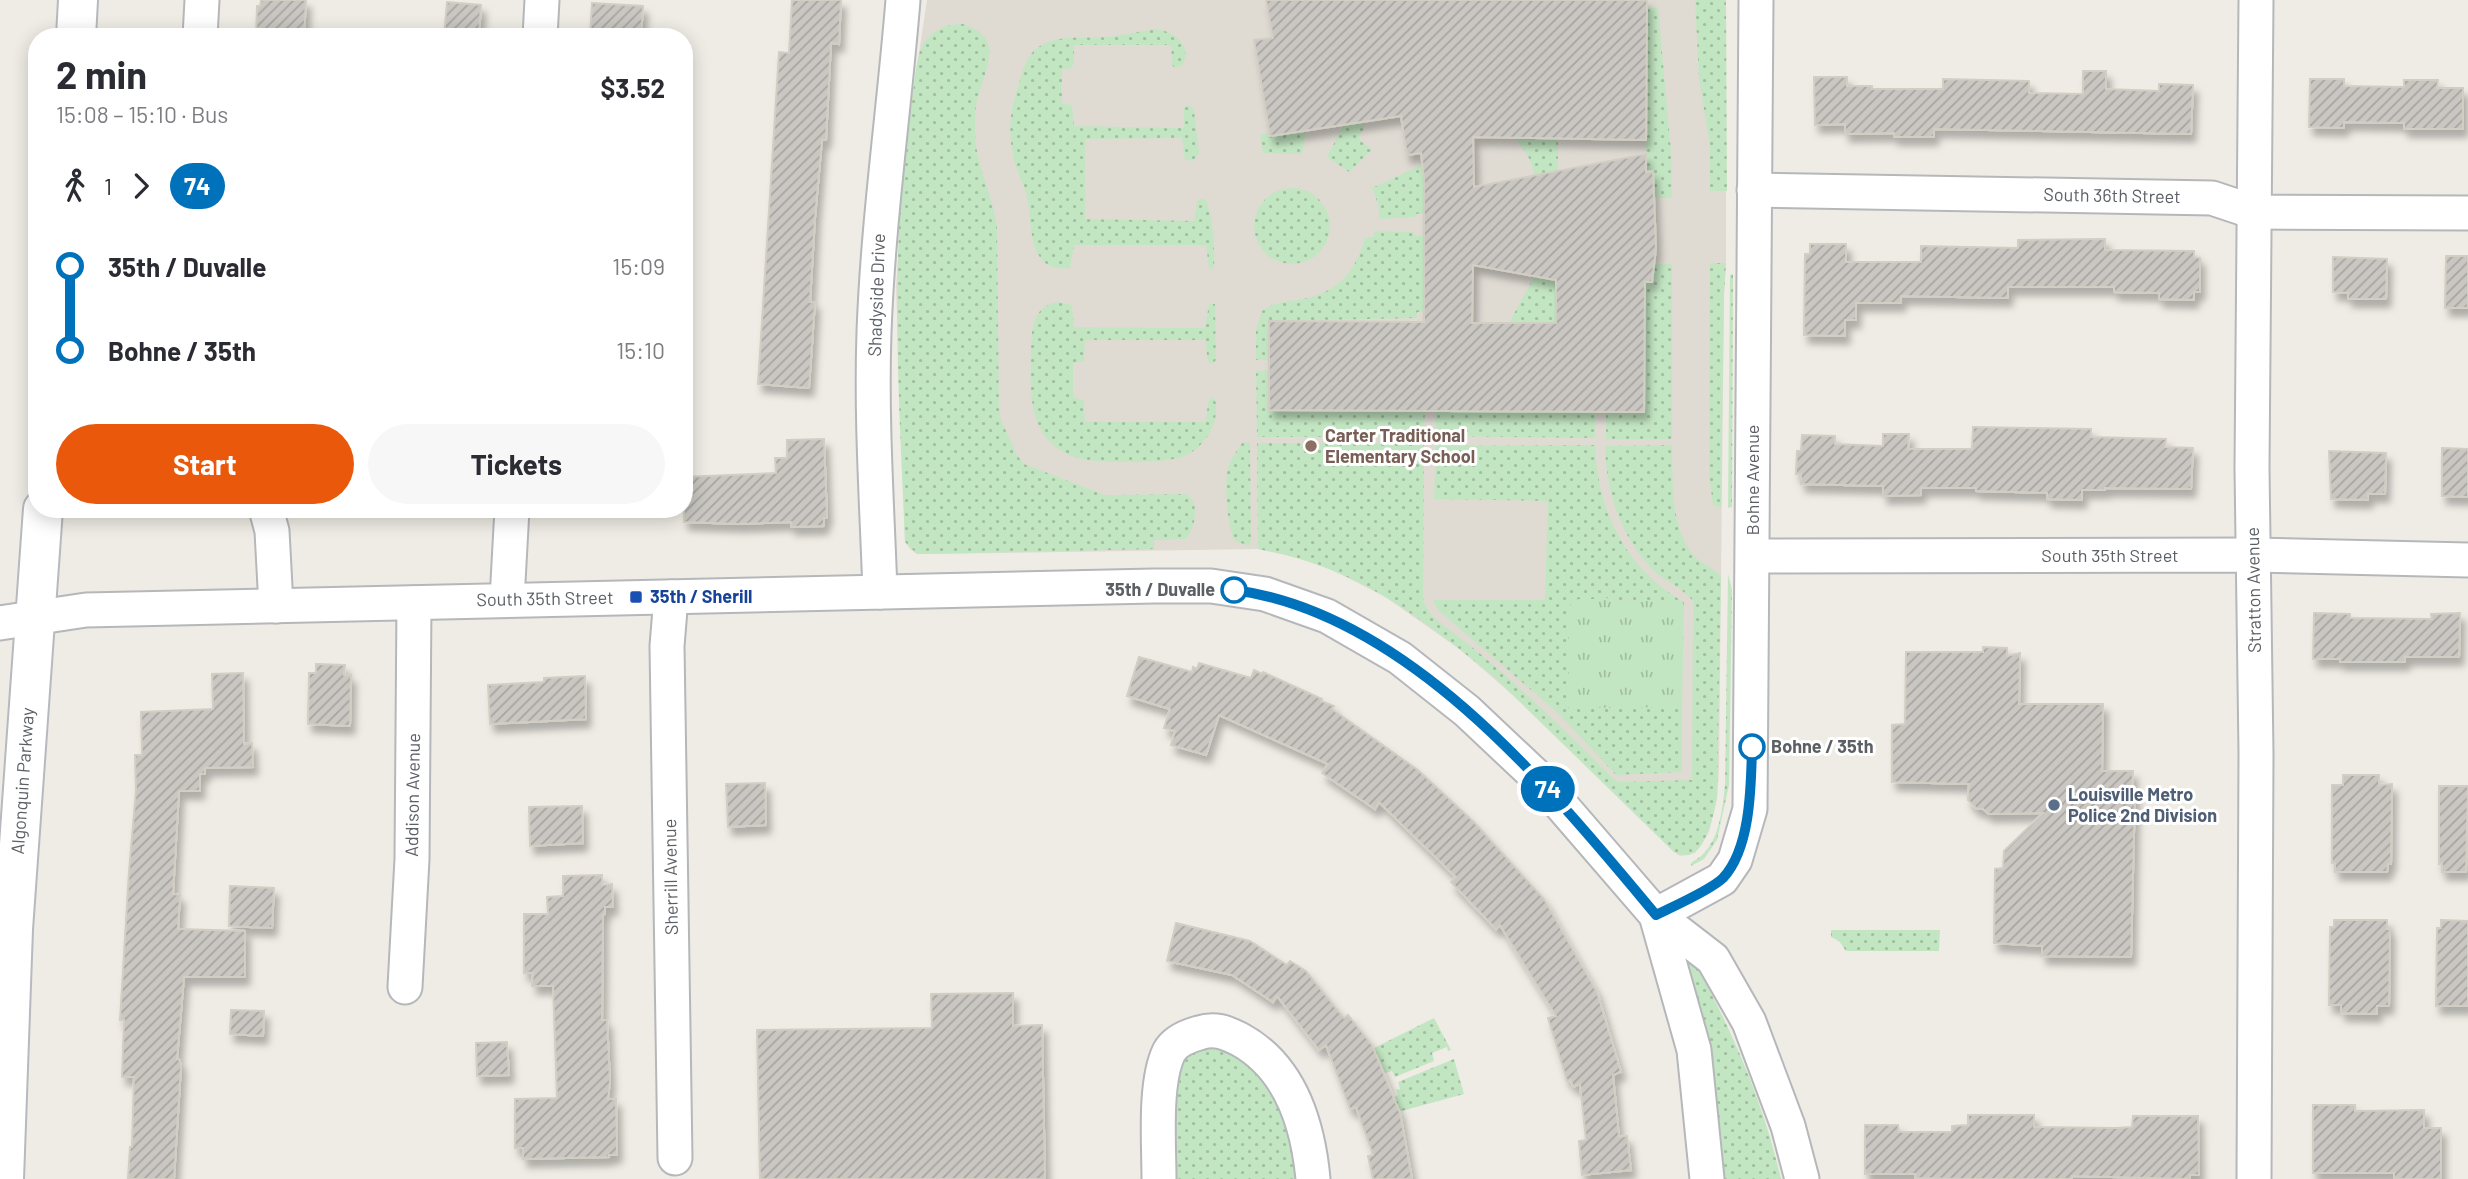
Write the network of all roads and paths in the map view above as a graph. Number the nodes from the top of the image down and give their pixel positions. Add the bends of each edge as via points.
1 (78, 0) edge
2 (202, 0) edge
3 (542, 0) edge
4 (903, 0) edge
5 (1756, 0) edge
6 (2256, 0) edge
7 (76, 28) edge
8 (200, 28) edge
9 (540, 28) edge
10 (1754, 190) junction
11 (2254, 212) junction
12 (2468, 213) edge
13 (41, 518) edge
14 (268, 518) edge
15 (512, 518) edge
16 (2254, 555) junction
17 (1753, 556) junction
18 (2468, 560) edge
19 (880, 592) junction
20 (671, 597) junction
21 (507, 600) junction
22 (414, 603) junction
23 (276, 606) junction
24 (17, 621) edge
25 (1656, 915) junction
26 (405, 987) dead end
27 (675, 1158) dead end
28 (5, 1179) edge
29 (1159, 1179) edge
30 (1313, 1179) edge
31 (1706, 1179) edge
32 (1802, 1179) edge
33 (2254, 1179) edge

1 - 7 main road
2 - 8 street
3 - 9 street
4 - 19 street, Shadyside Drive via 881,206 874,334
5 - 10 street, Bohne Avenue
6 - 11 street, Stratton Avenue
10 - 11 street, South 36th Street via 2212,198
10 - 17 street, Bohne Avenue
11 - 12 street, South 36th Street
11 - 16 street, Stratton Avenue
13 - 24 main road, Algonquin Parkway
14 - 23 street
15 - 21 street
16 - 17 street, South 35th Street
16 - 18 street, South 35th Street
16 - 33 street, Stratton Avenue
17 - 25 street, Bohne Avenue via 1750,809 1735,860 1722,879
19 - 20 street, South 35th Street
19 - 25 street, South 35th Street via 1211,586 1296,604 1400,658 1467,711 1536,776
20 - 21 street, South 35th Street
20 - 27 street, Sherrill Avenue via 667,646
21 - 22 street, South 35th Street
22 - 23 street, South 35th Street
22 - 26 street, Addison Avenue via 412,859
23 - 24 street, South 35th Street via 86,610
24 - 28 main road, Algonquin Parkway
25 - 31 street via 1694,1050
25 - 32 street via 1713,959 1749,1022 1788,1126
29 - 30 street via 1160,1078 1170,1050 1185,1036 1223,1030 1271,1064 1289,1088 1307,1137

